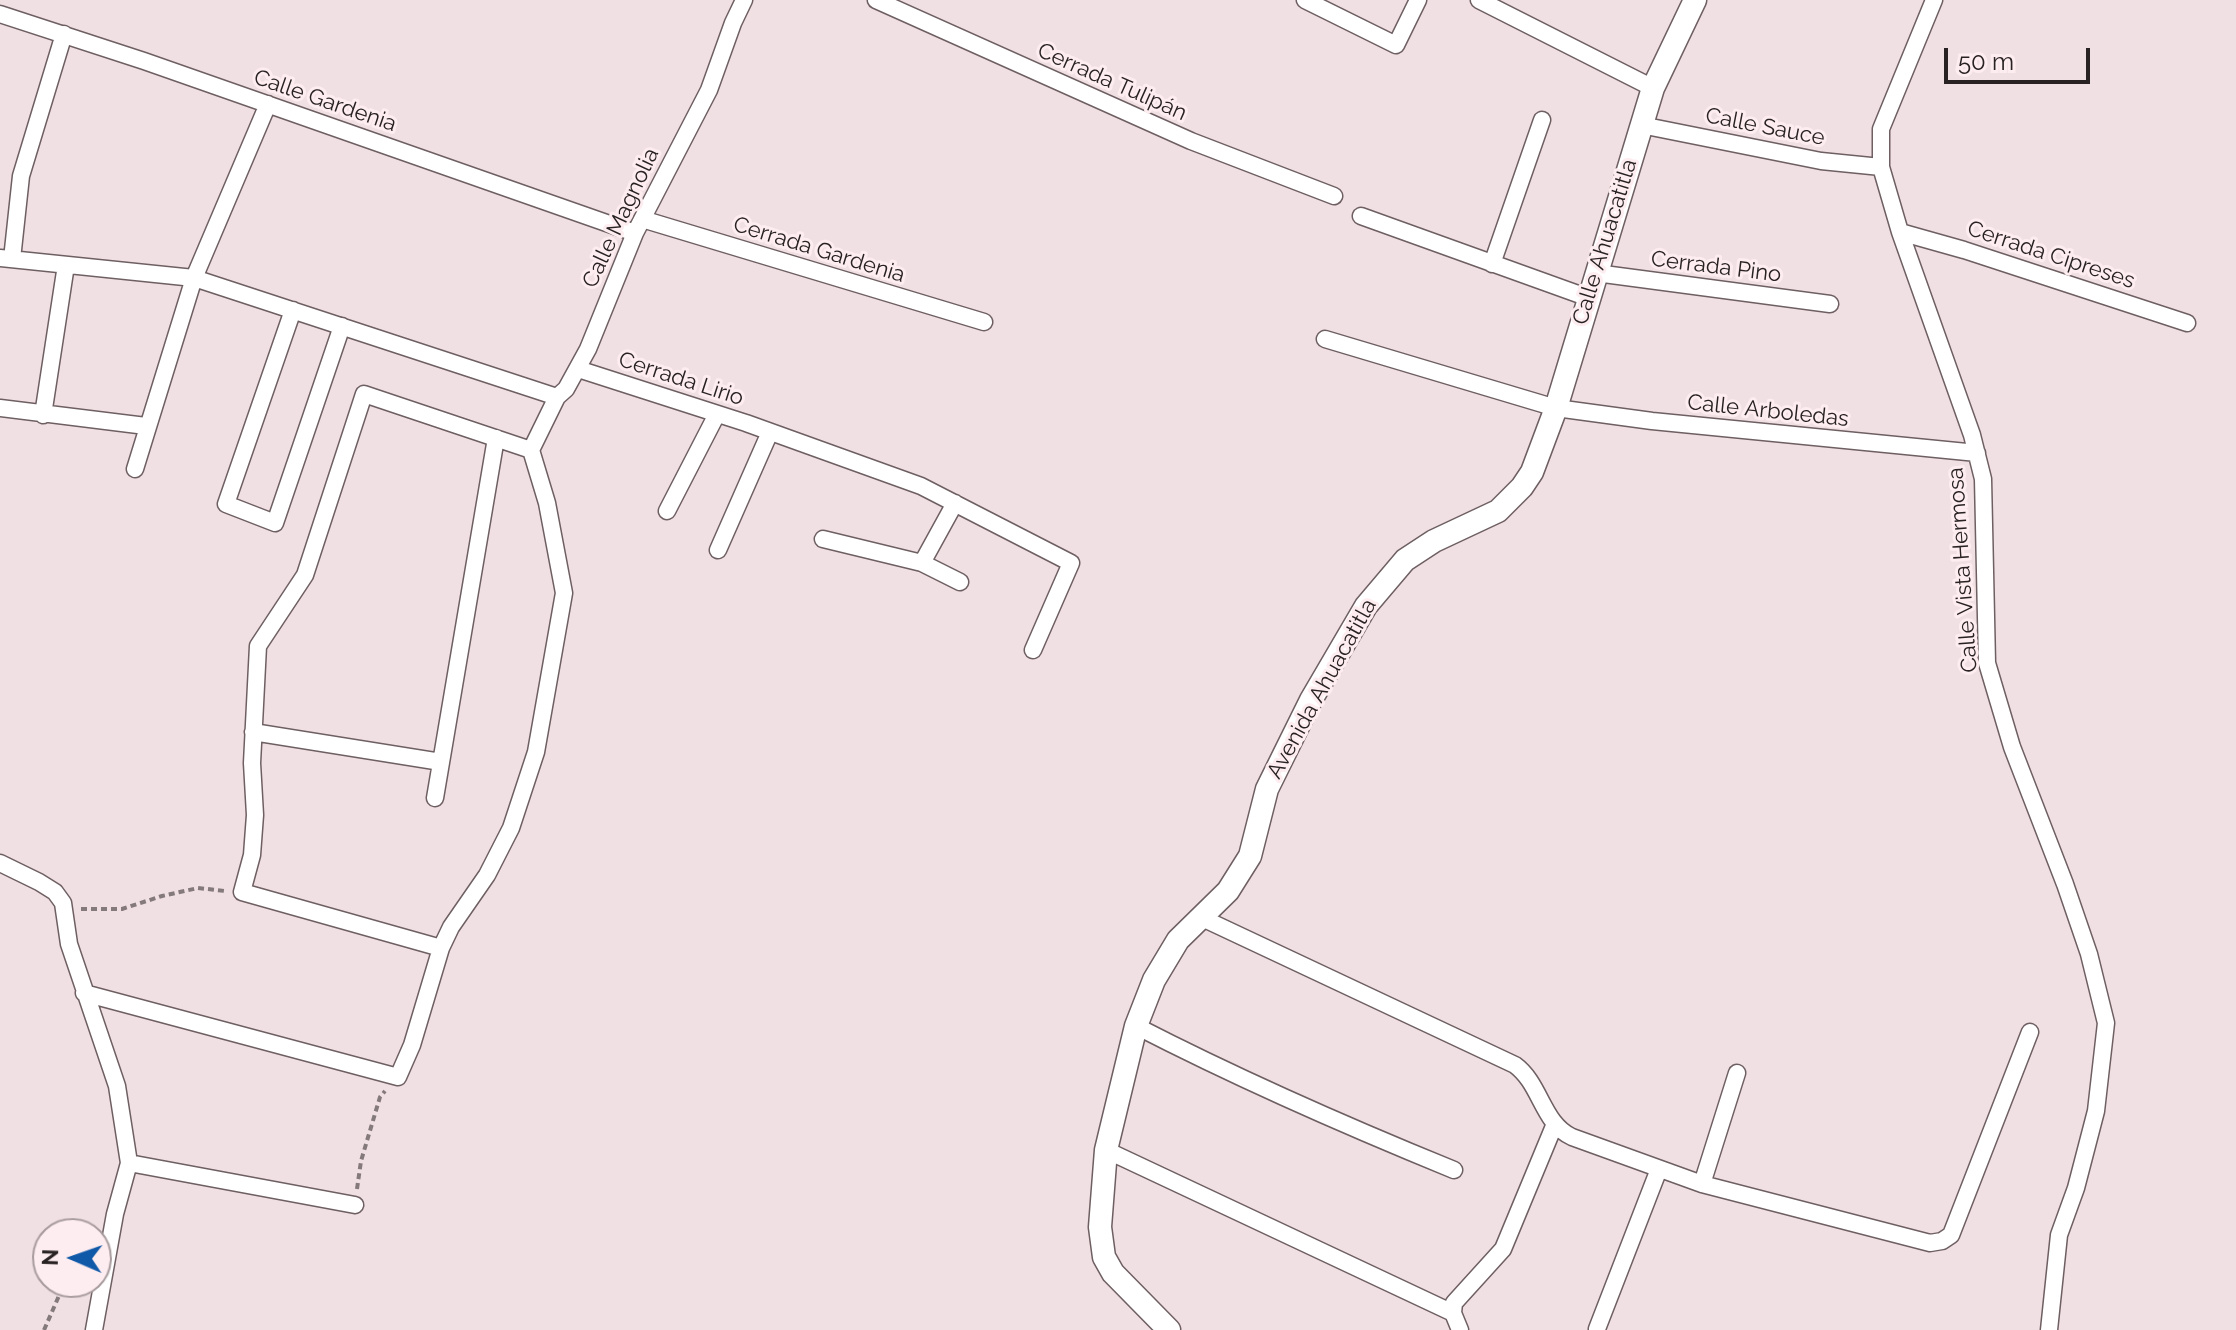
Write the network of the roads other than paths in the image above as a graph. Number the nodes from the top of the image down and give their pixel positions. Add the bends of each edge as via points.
1 (744, 0) edge
2 (876, 0) edge
3 (1305, 0) edge
4 (1418, 0) edge
5 (1479, 0) edge
6 (1695, 0) edge
7 (1934, 0) edge
8 (0, 14) edge
9 (64, 34) junction
10 (1653, 88) junction
11 (268, 104) junction
12 (1542, 120) dead end
13 (1641, 125) junction
14 (1881, 167) junction
15 (1334, 196) dead end
16 (1361, 216) dead end
17 (638, 226) junction
18 (1900, 232) junction
19 (6, 258) edge
20 (1492, 264) junction
21 (66, 265) junction
22 (1596, 273) junction
23 (194, 278) junction
24 (1589, 298) junction
25 (1830, 304) dead end
26 (293, 310) junction
27 (984, 322) dead end
28 (2187, 323) dead end
29 (342, 326) junction
30 (1325, 339) dead end
31 (578, 369) junction
32 (557, 397) junction
33 (0, 408) edge
34 (1556, 408) junction
35 (717, 414) junction
36 (43, 415) junction
37 (146, 426) junction
38 (770, 432) junction
39 (496, 438) junction
40 (531, 450) junction
41 (1977, 453) junction
42 (135, 469) dead end
43 (1522, 487) joint
44 (955, 503) junction
45 (667, 511) dead end
46 (823, 539) dead end
47 (718, 550) dead end
48 (922, 563) junction
49 (960, 582) dead end
50 (1033, 650) dead end
51 (253, 732) junction
52 (441, 762) junction
53 (435, 798) dead end
54 (0, 863) edge
55 (1200, 917) junction
56 (441, 948) junction
57 (84, 993) junction
58 (1136, 1026) junction
59 (2030, 1032) dead end
60 (1737, 1073) dead end
61 (1554, 1126) junction
62 (1106, 1150) junction
63 (129, 1163) junction
64 (1659, 1169) junction
65 (1454, 1170) dead end
66 (1702, 1184) junction
67 (355, 1205) road end
68 (1453, 1313) junction
69 (97, 1329) edge
70 (1597, 1329) edge
71 (1169, 1330) edge
72 (1460, 1330) edge
73 (2049, 1330) edge

1 - 17 street, Calle Magnolia via 709,90
2 - 15 street, Cerrada Tulipán via 1191,141
3 - 4 street via 1396,45
5 - 10 street
6 - 10 street, Calle Ahuacatitla
7 - 14 street, Calle Vista Hermosa via 1881,129
8 - 9 street, Calle Gardenia
9 - 11 street, Calle Gardenia
9 - 19 street via 21,176
10 - 13 street, Calle Ahuacatitla
11 - 17 street, Calle Gardenia
11 - 23 street
12 - 20 street
13 - 14 street, Calle Sauce via 1821,161
13 - 22 street, Calle Ahuacatitla
14 - 18 street, Calle Vista Hermosa
16 - 20 street
17 - 27 street, Cerrada Gardenia
17 - 31 street, Calle Magnolia
18 - 28 street, Cerrada Cipreses
18 - 41 street, Calle Vista Hermosa
19 - 21 street
20 - 24 street
21 - 23 street
21 - 36 street
22 - 24 street, Calle Ahuacatitla
22 - 25 street, Cerrada Pino
23 - 26 street
23 - 37 street
24 - 34 street, Calle Ahuacatitla
26 - 29 street
26 - 29 street via 226,504 275,523
29 - 32 street
30 - 34 street, Calle Arboledas
31 - 32 street, Calle Magnolia
31 - 35 street, Cerrada Lirio
32 - 40 street, Calle Magnolia
33 - 36 street
34 - 41 street, Calle Arboledas
34 - 43 street, Calle Ahuacatitla
35 - 38 street, Cerrada Lirio
35 - 45 street
36 - 37 street
37 - 42 street
38 - 44 street, Cerrada Lirio
38 - 47 street
39 - 40 street
39 - 51 street via 364,394 305,575 258,646
39 - 52 street
40 - 56 street via 564,593 536,752 511,828
41 - 73 street, Calle Vista Hermosa via 1983,479 1987,663 2017,761 2089,954 2106,1023 2096,1111 2059,1235
43 - 55 street, Avenida Ahuacatitla via 1498,511 1405,560 1366,606 1270,781 1250,856 1228,891
44 - 48 street
44 - 50 street, Cerrada Lirio via 1071,563
46 - 48 street
48 - 49 street
51 - 52 street
51 - 56 street via 255,815 242,892
52 - 53 street
54 - 57 street via 55,892 63,903
55 - 58 street, Avenida Ahuacatitla via 1165,958
55 - 61 street via 1515,1065 1532,1081
56 - 57 street via 398,1077
57 - 63 street via 117,1086
58 - 62 street, Avenida Ahuacatitla
58 - 65 street via 1338,1123
59 - 66 street via 1951,1235 1942,1241 1930,1243
60 - 66 street
61 - 64 street
61 - 68 street via 1503,1249 1460,1294
62 - 68 street
62 - 71 street, Avenida Ahuacatitla via 1100,1227 1104,1257
63 - 67 street
63 - 69 street via 115,1214
64 - 66 street
64 - 70 street
68 - 72 street

